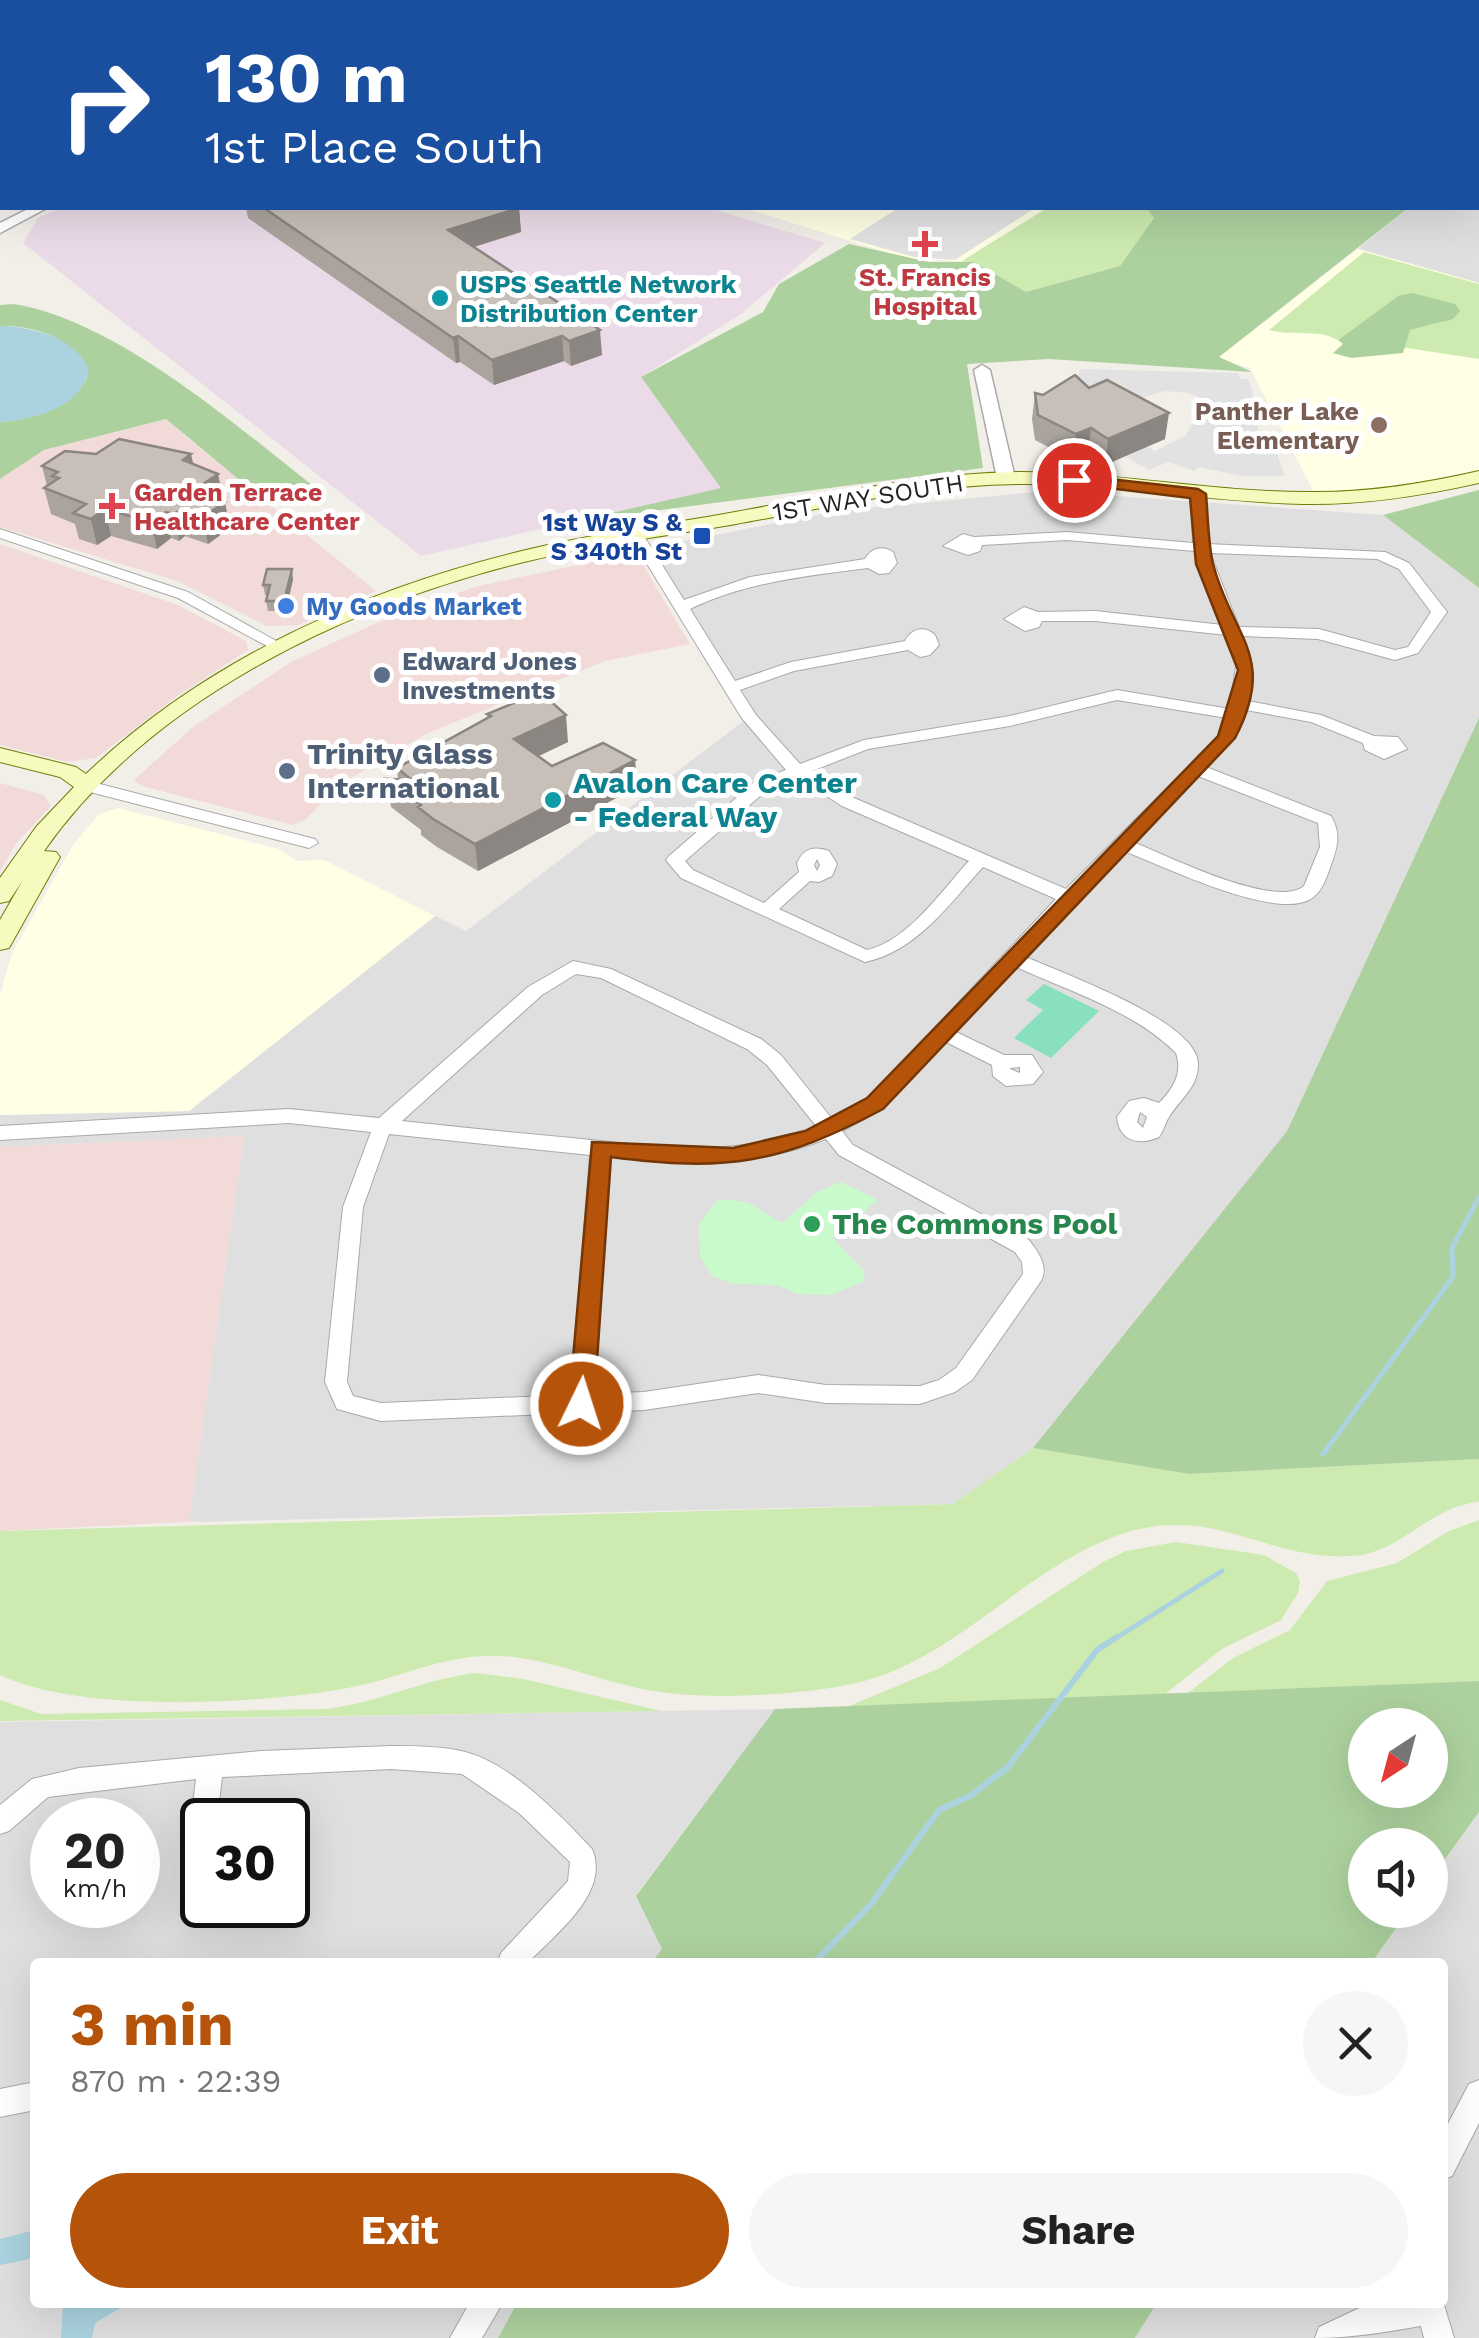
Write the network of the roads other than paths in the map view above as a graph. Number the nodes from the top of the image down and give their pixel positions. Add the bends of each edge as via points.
1 (36, 210) edge
2 (0, 229) edge
3 (989, 370) dead end
4 (1479, 477) edge
5 (1013, 478) junction
6 (1198, 494) junction
7 (0, 532) edge
8 (637, 536) junction
9 (974, 542) dead end
10 (1202, 548) junction
11 (870, 562) dead end
12 (682, 606) junction
13 (1036, 616) dead end
14 (1235, 632) junction
15 (910, 645) dead end
16 (278, 649) junction
17 (731, 688) junction
18 (1238, 710) junction
19 (1372, 741) dead end
20 (0, 755) edge
21 (0, 770) edge
22 (797, 770) junction
23 (1198, 770) junction
24 (96, 788) junction
25 (309, 843) dead end
26 (1123, 844) junction
27 (979, 860) junction
28 (809, 872) dead end
29 (0, 895) edge
30 (1068, 898) junction
31 (766, 911) junction
32 (0, 942) edge
33 (1013, 958) junction
34 (945, 1034) junction
35 (1002, 1062) dead end
36 (1158, 1114) dead end
37 (382, 1127) junction
38 (826, 1131) junction
39 (0, 1133) edge
40 (600, 1148) junction
41 (581, 1404) junction
42 (210, 1769) junction
43 (207, 1798) edge
44 (0, 1822) edge
45 (515, 1958) edge
46 (1479, 2094) edge
47 (30, 2097) edge
48 (0, 2103) edge
49 (1448, 2154) edge
50 (484, 2308) edge
51 (1433, 2317) edge
52 (465, 2338) edge
53 (1330, 2338) edge

1 - 2 street
3 - 5 street
4 - 6 main road, 1ST WAY SOUTH via 1355,498
5 - 6 main road, 1ST WAY SOUTH
5 - 8 main road, 1ST WAY SOUTH via 824,502
6 - 10 street
7 - 16 street via 183,595
8 - 12 street
8 - 16 main road, 1ST WAY SOUTH via 455,576
9 - 10 street via 1067,536
10 - 14 street
10 - 14 street via 1380,555 1404,566 1438,607 1436,622 1402,654 1319,634
11 - 12 street via 757,580
12 - 17 street
13 - 14 street
14 - 18 street via 1247,670
15 - 17 street via 791,667
16 - 24 main road, 1ST WAY SOUTH
17 - 22 street via 769,744
18 - 19 street via 1315,718
18 - 22 street via 1106,696 1010,721 879,741
18 - 23 street via 1226,738
20 - 24 main road via 68,772
21 - 24 main road
22 - 27 street via 848,802
22 - 31 street via 746,795 675,860 686,874
23 - 26 street
23 - 26 street via 1325,820 1332,842 1306,895 1253,892
24 - 25 street
24 - 29 main road, 1ST WAY SOUTH via 40,836
24 - 32 main road, 1ST WAY SOUTH via 30,882
26 - 30 street
27 - 30 street
27 - 31 street via 897,945 876,956 837,946
28 - 31 street
30 - 33 street
33 - 34 street
33 - 36 street via 1150,1024 1186,1051 1185,1081
34 - 35 street
34 - 38 street via 875,1104
37 - 38 street via 535,991 573,967 614,976 764,1050
37 - 39 street via 289,1116
37 - 40 street
37 - 41 street via 352,1207 336,1382 345,1403 381,1412
38 - 40 street via 733,1156
38 - 41 street via 863,1161 980,1219 1027,1252 1035,1268 1023,1294 964,1374 936,1391 872,1396 758,1384
40 - 41 street
42 - 43 street
42 - 44 street via 44,1786
42 - 45 street via 380,1758 466,1763 557,1828 583,1858 581,1886
46 - 49 street
47 - 48 street
50 - 52 street
51 - 53 street via 1368,2318

